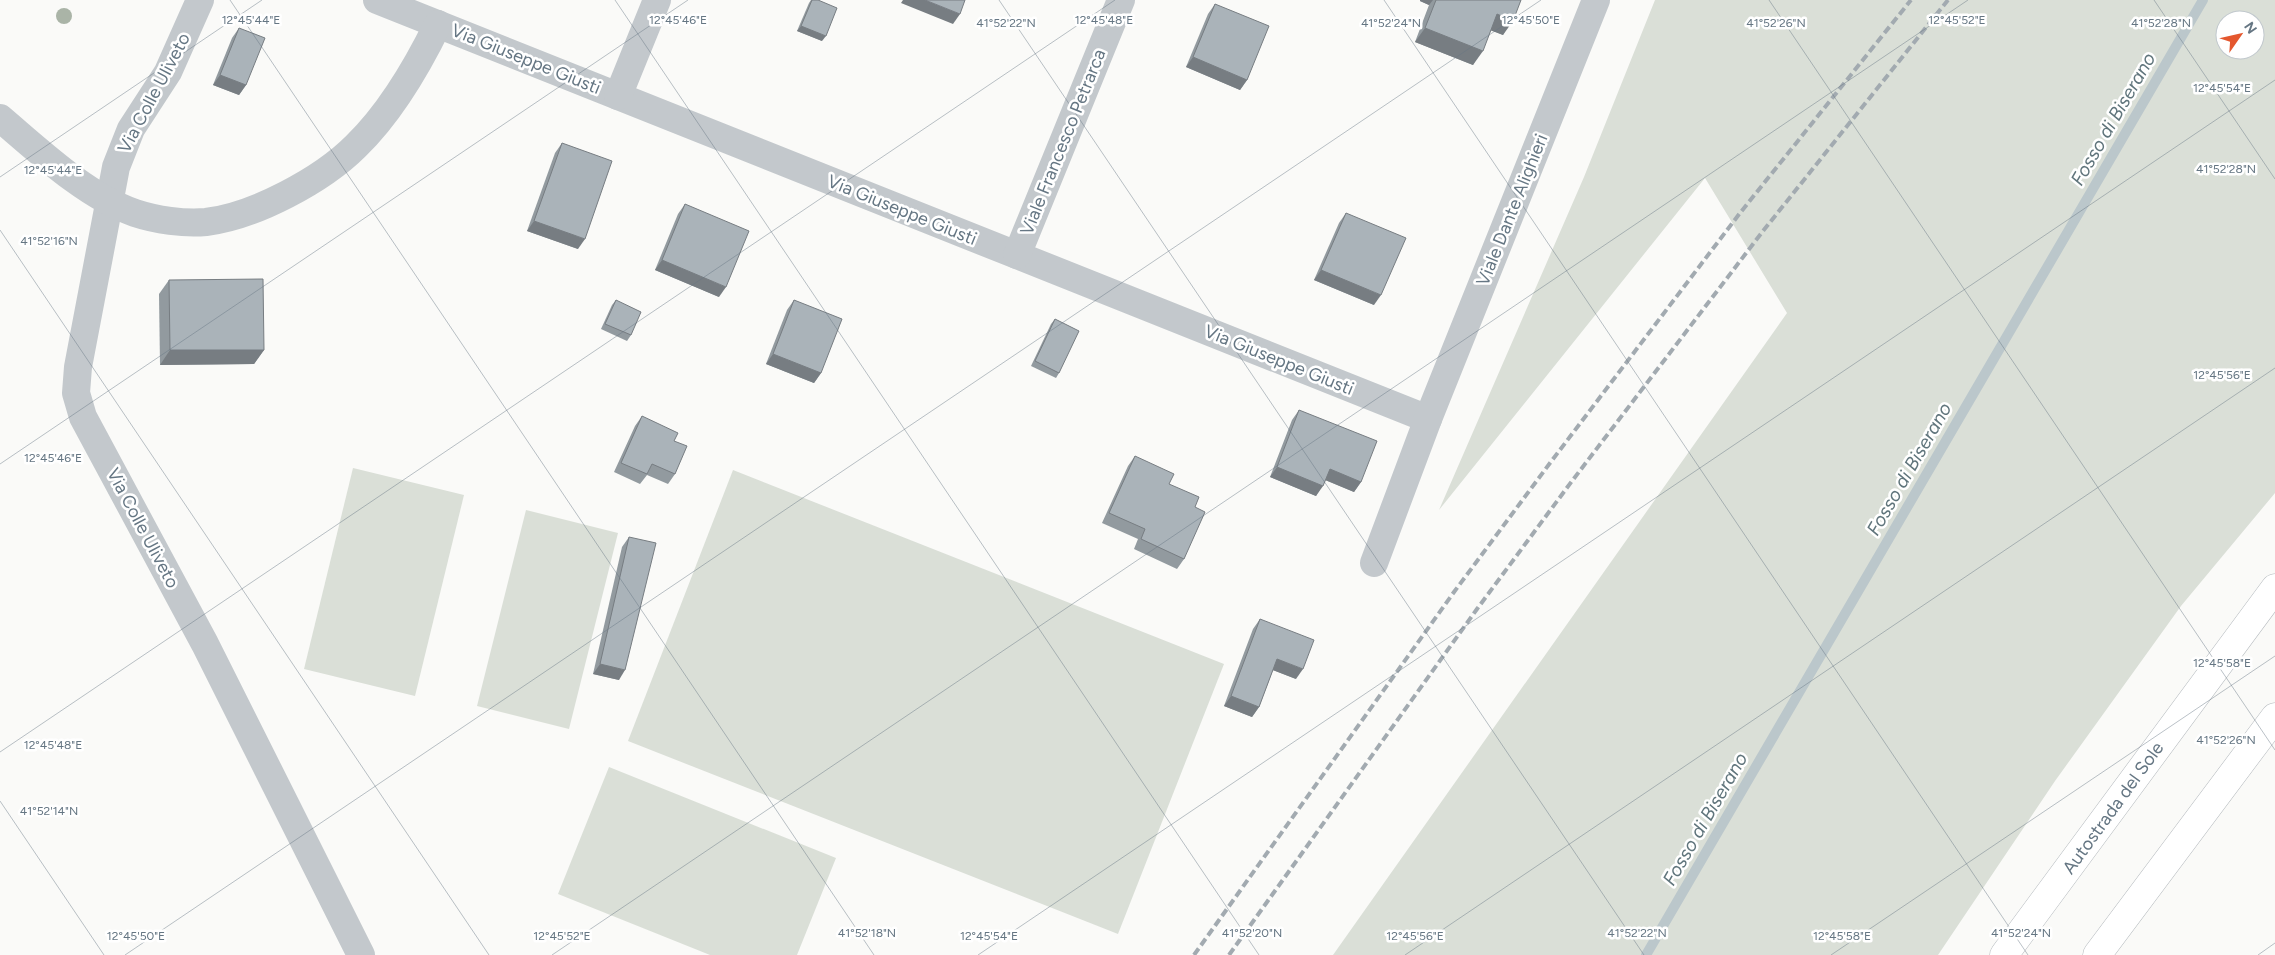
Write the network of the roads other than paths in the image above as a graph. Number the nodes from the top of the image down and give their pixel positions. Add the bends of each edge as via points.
1 (200, 0) edge
2 (377, 0) edge
3 (657, 0) edge
4 (1121, 0) edge
5 (1596, 0) edge
6 (438, 24) junction
7 (618, 96) junction
8 (0, 118) edge
9 (109, 201) junction
10 (1017, 256) junction
11 (1428, 419) junction
12 (1374, 563) dead end
13 (2275, 588) edge
14 (2275, 717) edge
15 (361, 955) edge
16 (2004, 955) edge
17 (2097, 955) edge

1 - 9 street, Via Colle Uliveto via 168,72 123,146
2 - 6 street, Via Giuseppe Giusti
3 - 7 street
4 - 10 street, Viale Francesco Petrarca
5 - 11 street, Viale Dante Alighieri
6 - 7 street, Via Giuseppe Giusti
6 - 9 street via 393,102 356,146 317,177 282,197 246,212 206,222 166,220 136,213
7 - 10 street, Via Giuseppe Giusti
8 - 9 street via 62,169
9 - 15 street, Via Colle Uliveto via 76,379 78,405 205,644
10 - 11 street, Via Giuseppe Giusti
11 - 12 street, Viale Dante Alighieri
13 - 16 highway, Autostrada del Sole
14 - 17 highway

